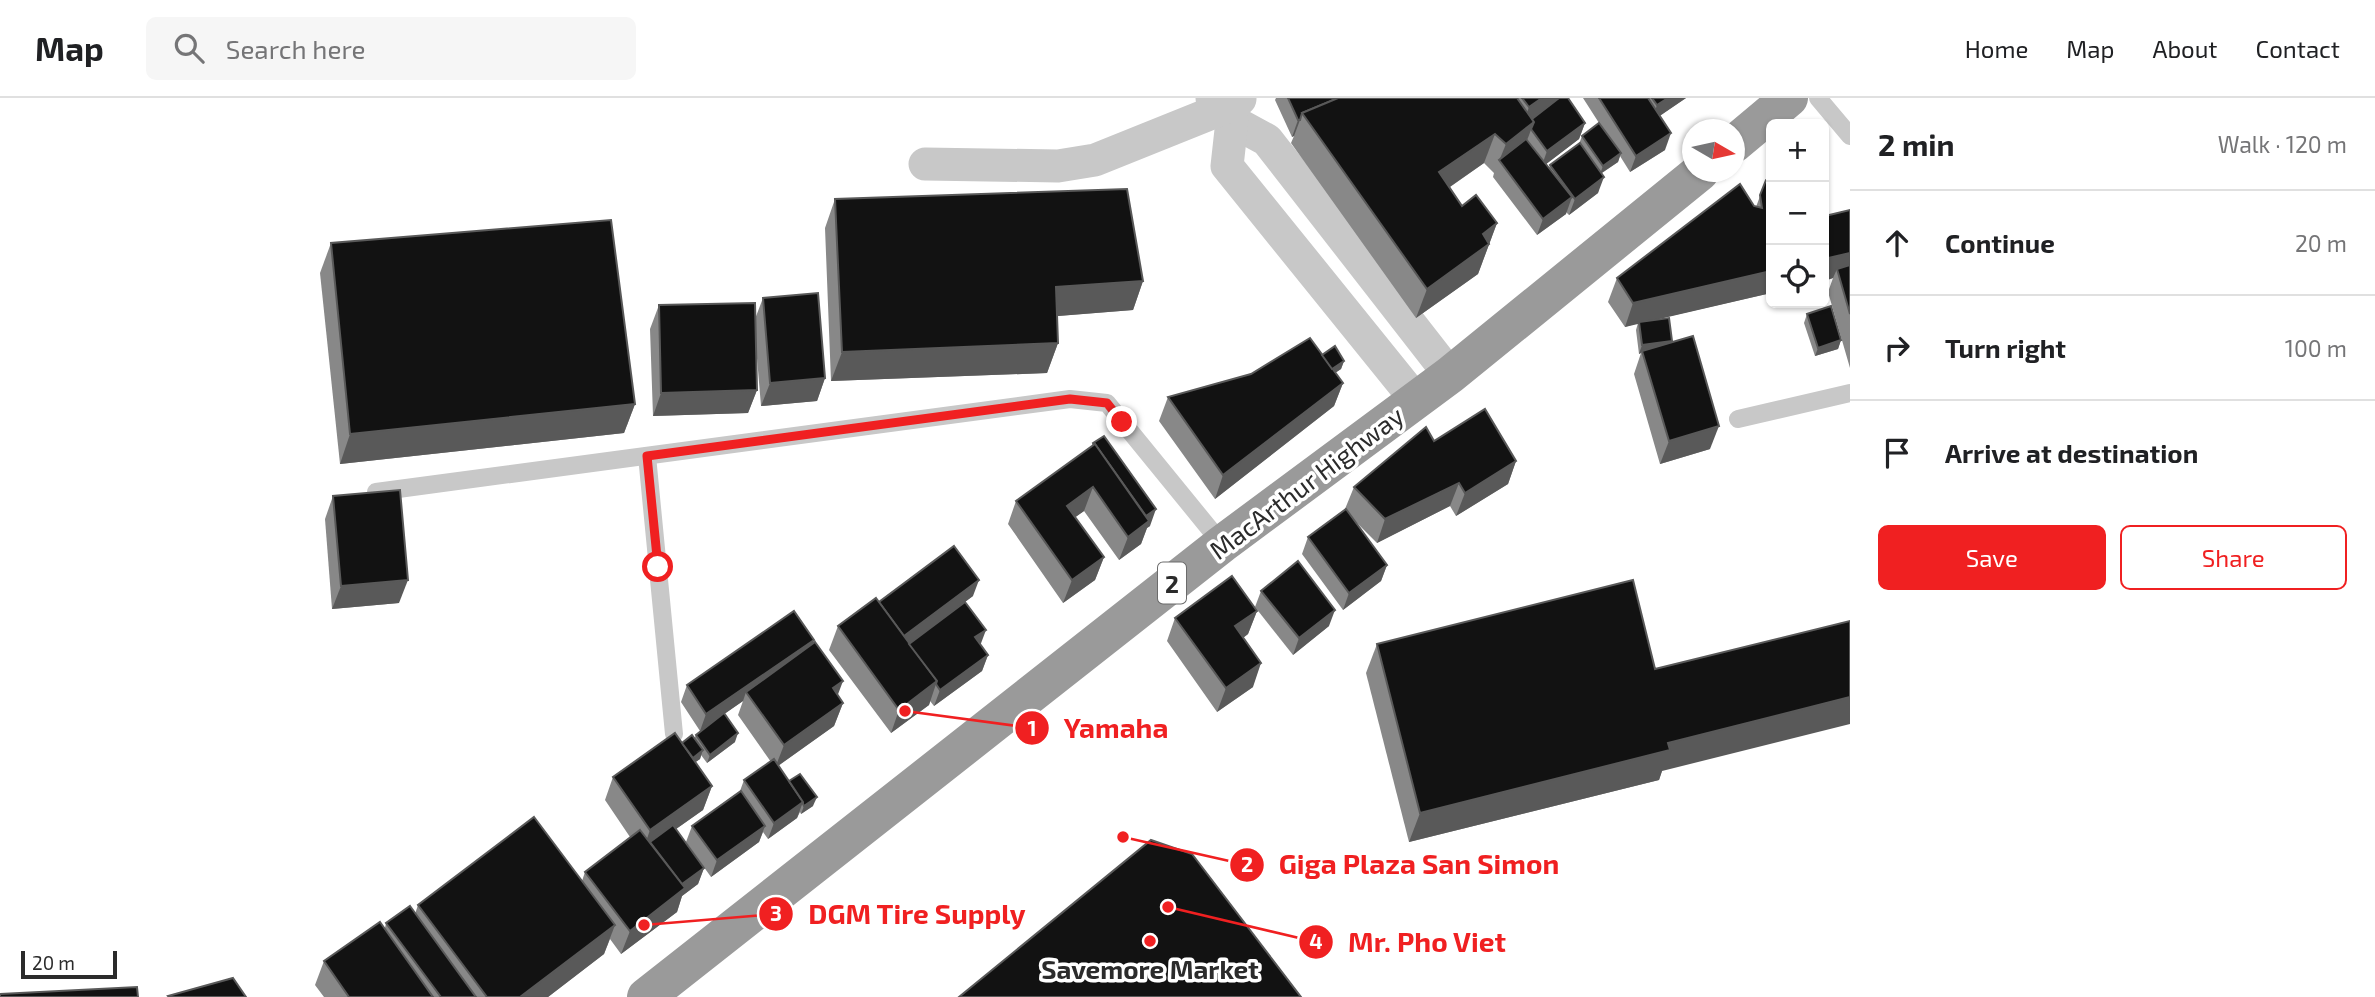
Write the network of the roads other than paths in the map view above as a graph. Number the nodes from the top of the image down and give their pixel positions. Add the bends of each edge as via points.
1 (1788, 98) edge
2 (1818, 98) edge
3 (1227, 107) edge
4 (1745, 135) edge
5 (1850, 136) edge
6 (925, 164) dead end
7 (1688, 182) edge
8 (1318, 206) junction
9 (1281, 232) junction
10 (1363, 264) junction
11 (1329, 293) junction
12 (1450, 375) junction
13 (1850, 393) edge
14 (1416, 400) junction
15 (1738, 419) dead end
16 (647, 456) junction
17 (376, 492) edge
18 (1222, 544) junction
19 (674, 734) edge
20 (646, 997) edge

1 - 4 highway
2 - 5 lane
3 - 6 street via 1094,160 1058,166
3 - 8 street via 1267,140
3 - 9 street via 1227,166
7 - 12 highway, MacArthur Highway / 2
8 - 9 street
8 - 10 street
9 - 11 street
10 - 11 street
10 - 12 street
11 - 14 street
12 - 14 highway, MacArthur Highway / 2
13 - 15 lane
14 - 18 highway, MacArthur Highway / 2
16 - 17 lane
16 - 18 lane via 1070,399 1107,403
16 - 19 lane
18 - 20 highway, MacArthur Highway / 2

